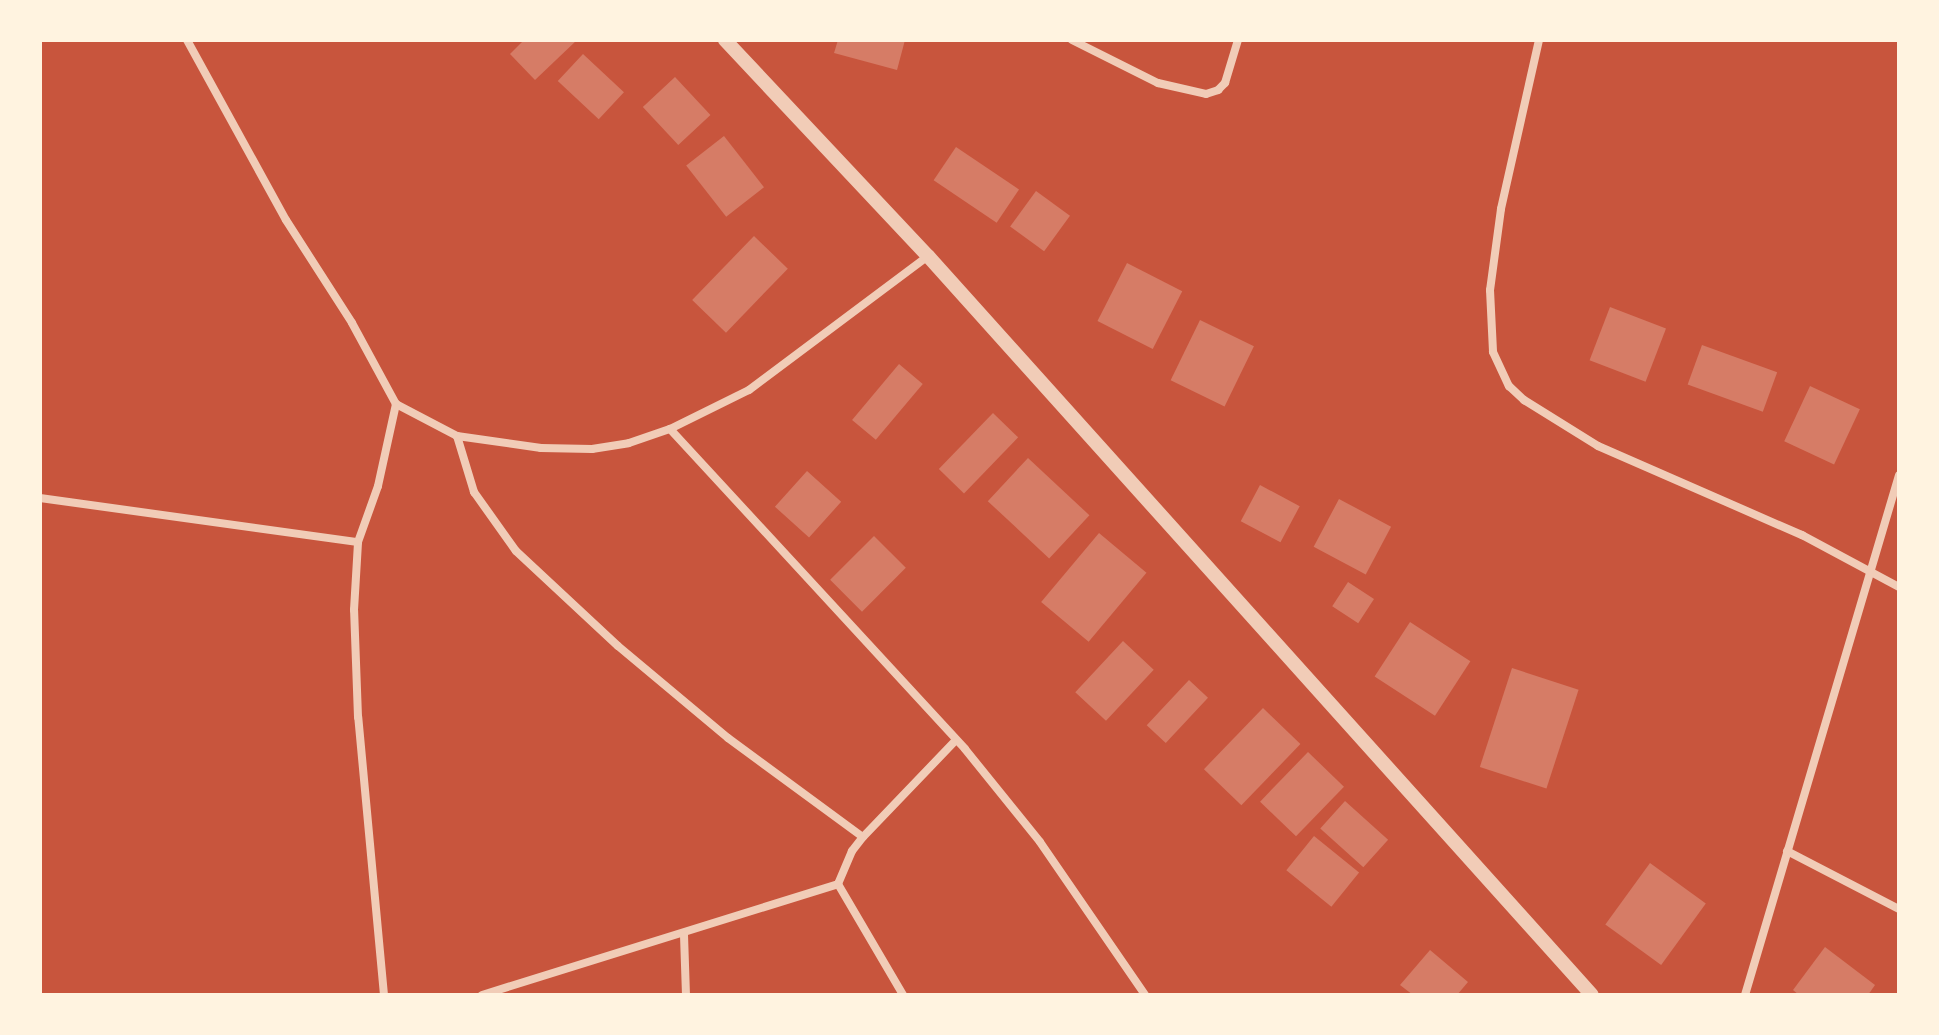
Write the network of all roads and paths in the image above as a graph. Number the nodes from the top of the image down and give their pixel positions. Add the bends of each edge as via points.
1 (187, 40) edge
2 (725, 40) edge
3 (1072, 40) edge
4 (1238, 40) edge
5 (1537, 41) edge
6 (928, 256) junction
7 (396, 404) junction
8 (670, 429) junction
9 (457, 436) junction
10 (1899, 475) edge
11 (40, 498) edge
12 (358, 542) junction
13 (1870, 573) junction
14 (1899, 587) edge
15 (956, 740) junction
16 (863, 837) junction
17 (1787, 851) junction
18 (838, 884) junction
19 (1899, 909) edge
20 (684, 935) junction
21 (384, 995) edge
22 (482, 995) edge
23 (686, 995) edge
24 (903, 995) edge
25 (1145, 995) edge
26 (1592, 995) edge
27 (1745, 995) edge

1 - 7 street
2 - 6 street
3 - 4 street via 1158,83 1206,94 1225,83
5 - 13 street via 1501,209 1490,290 1493,352 1509,386 1598,446 1802,535
6 - 8 street via 749,390
6 - 26 street
7 - 9 street
7 - 12 street via 378,486
8 - 9 street via 592,449
8 - 15 street
9 - 16 street via 474,492 516,551 728,738
10 - 13 street
11 - 12 street
12 - 21 street via 358,717
13 - 14 street
13 - 17 street
15 - 16 street
15 - 25 street via 1040,842
16 - 18 street
17 - 19 street
17 - 27 street
18 - 20 street
18 - 24 street
20 - 22 street
20 - 23 street

